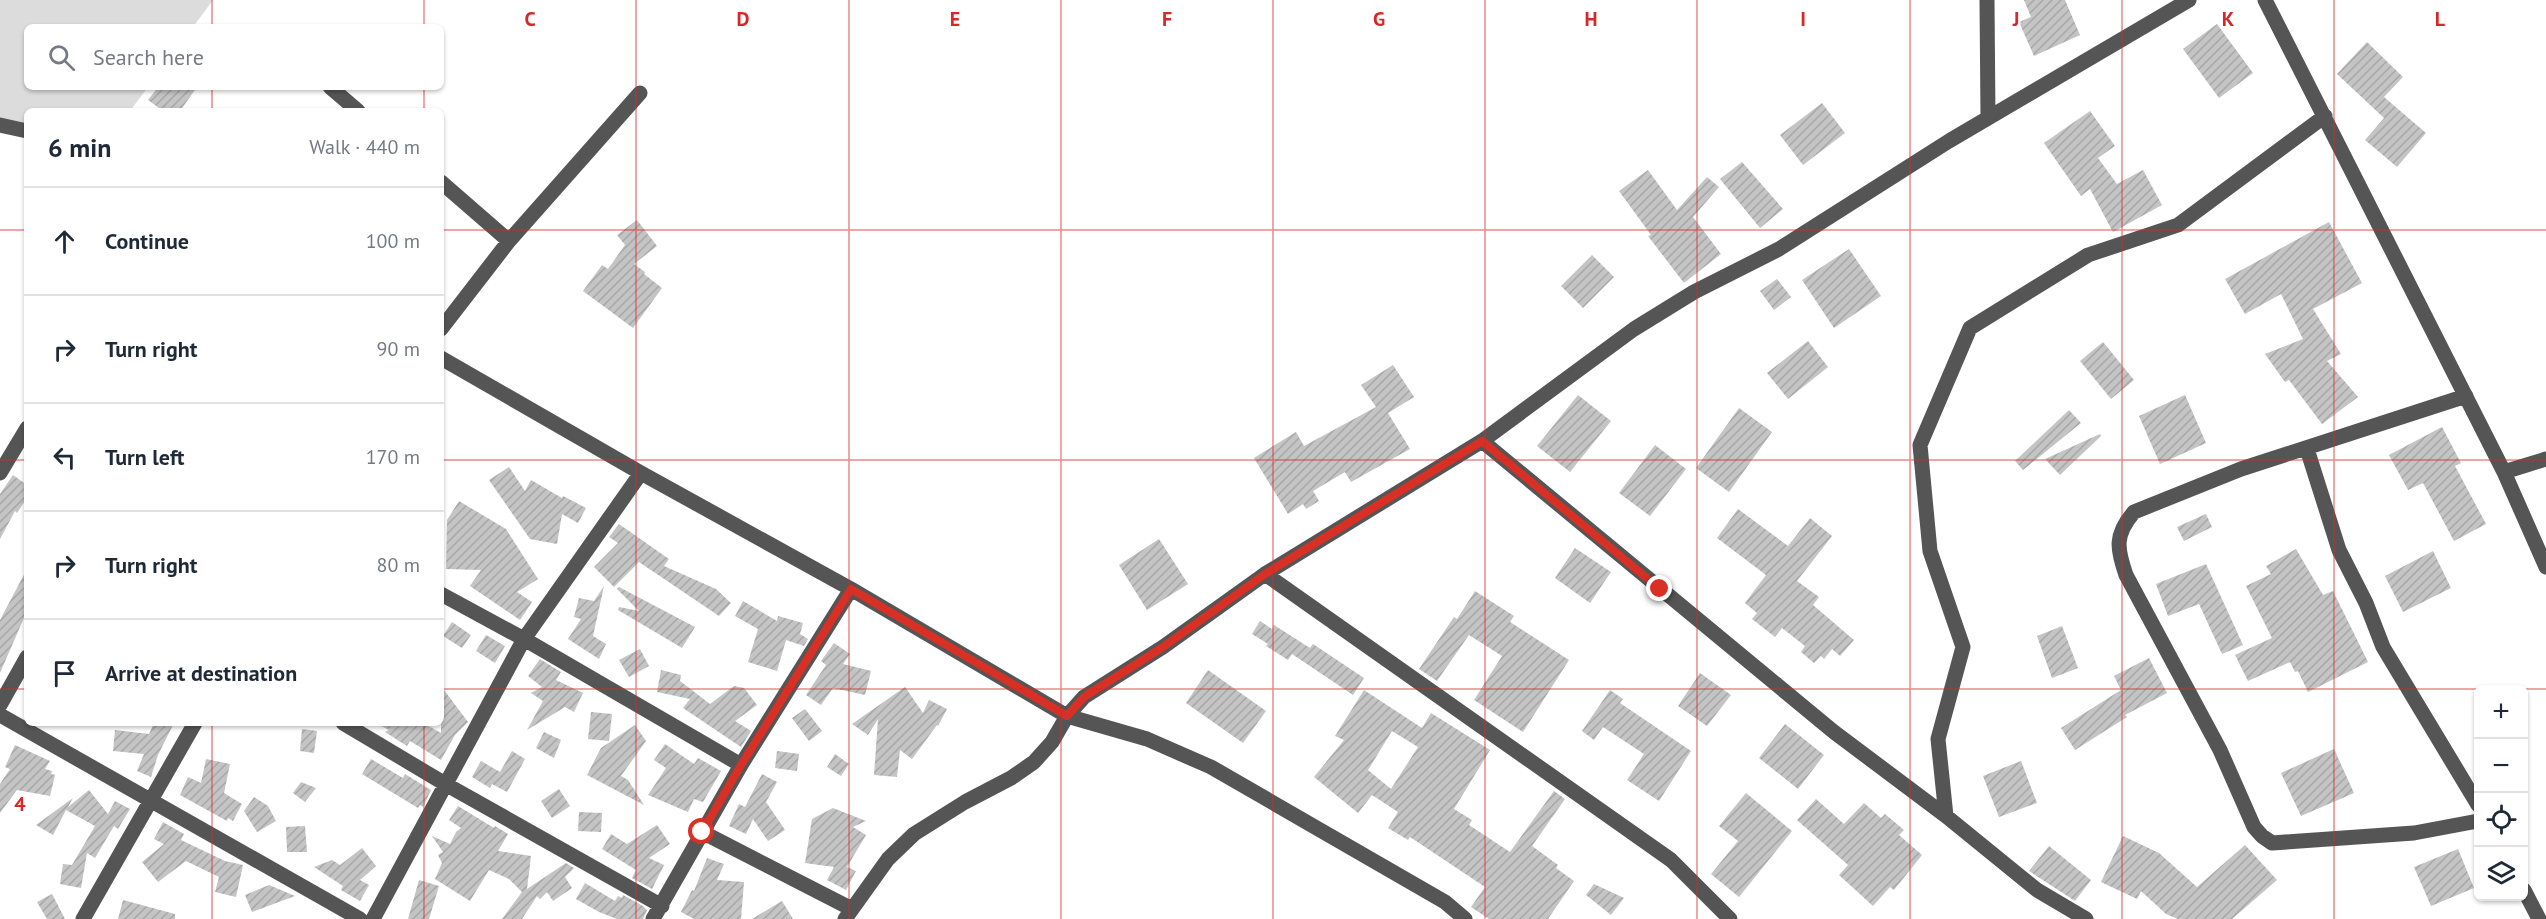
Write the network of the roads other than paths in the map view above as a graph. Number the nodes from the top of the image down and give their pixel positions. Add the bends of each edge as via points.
1 (1987, 0) edge
2 (2189, 0) edge
3 (2265, 0) edge
4 (333, 90) edge
5 (640, 93) dead end
6 (354, 108) edge
7 (2325, 116) junction
8 (1988, 118) junction
9 (0, 125) edge
10 (24, 130) edge
11 (444, 185) edge
12 (509, 241) junction
13 (444, 325) edge
14 (444, 360) edge
15 (2466, 396) junction
16 (24, 435) edge
17 (1482, 441) junction
18 (2307, 449) junction
19 (2546, 459) edge
20 (2504, 472) junction
21 (0, 473) edge
22 (641, 473) junction
23 (2546, 567) edge
24 (1265, 574) junction
25 (851, 589) junction
26 (444, 596) edge
27 (524, 639) junction
28 (24, 662) edge
29 (0, 705) edge
30 (0, 715) edge
31 (1067, 716) junction
32 (193, 726) edge
33 (348, 726) edge
34 (741, 765) junction
35 (447, 785) junction
36 (2474, 798) edge
37 (149, 800) junction
38 (1946, 816) junction
39 (2474, 822) edge
40 (702, 832) junction
41 (2528, 899) edge
42 (662, 906) junction
43 (847, 914) edge
44 (83, 919) edge
45 (360, 919) edge
46 (373, 919) edge
47 (653, 919) edge
48 (1465, 919) edge
49 (1730, 919) edge
50 (2086, 919) edge
51 (2539, 919) edge

1 - 8 street
2 - 8 street
3 - 7 street
4 - 6 street
5 - 12 street
7 - 15 street
7 - 38 street via 2178,225 2088,255 1970,328 1920,445 1930,550 1963,647 1938,739
8 - 17 street via 1779,249 1694,292 1634,329
9 - 10 street
11 - 12 street
12 - 13 street
14 - 22 street
15 - 18 street
15 - 20 street
16 - 21 street
17 - 24 street
17 - 38 street via 1834,732
18 - 36 street via 2339,550 2383,647
18 - 39 street via 2241,469 2134,512 2120,536 2119,553 2126,575 2262,836 2272,843 2414,833
19 - 20 street
20 - 23 street
22 - 25 street
22 - 27 street
24 - 31 street via 1163,647 1084,697
24 - 49 street via 1671,860
25 - 31 street
25 - 34 street
26 - 27 street
27 - 34 street
27 - 35 street
28 - 29 street
30 - 37 street
31 - 43 street via 1034,762 914,834 888,859
31 - 48 street via 1147,739 1211,767 1445,902
32 - 37 street
33 - 35 street
34 - 40 street
35 - 42 street
35 - 46 street
37 - 44 street
37 - 45 street
38 - 50 street via 2037,891
40 - 42 street
40 - 43 street
41 - 51 street
42 - 47 street

